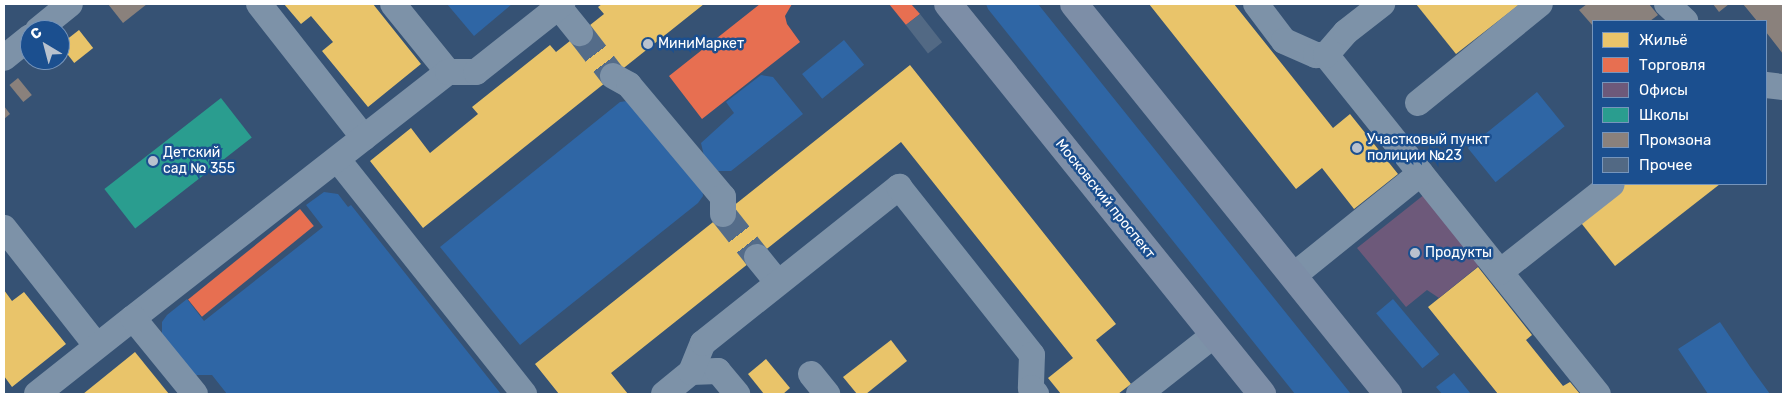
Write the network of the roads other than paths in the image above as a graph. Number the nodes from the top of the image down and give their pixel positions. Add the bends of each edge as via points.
1 (70, 4) edge
2 (259, 4) edge
3 (394, 4) edge
4 (948, 4) edge
5 (1074, 4) edge
6 (1256, 4) edge
7 (1382, 4) edge
8 (1540, 4) edge
9 (560, 5) edge
10 (50, 20) edge
11 (580, 33) tunnel mouth
12 (20, 45) edge
13 (1326, 55) junction
14 (4, 58) edge
15 (448, 72) junction
16 (613, 76) tunnel mouth
17 (1767, 85) edge
18 (1783, 87) edge
19 (1418, 103) dead end
20 (364, 138) junction
21 (338, 160) junction
22 (1421, 174) junction
23 (1611, 185) edge
24 (723, 214) tunnel mouth
25 (4, 228) edge
26 (758, 257) tunnel mouth
27 (1500, 272) junction
28 (1293, 276) junction
29 (778, 283) junction
30 (133, 318) junction
31 (1214, 335) junction
32 (96, 346) junction
33 (691, 372) junction
34 (37, 394) edge
35 (195, 394) edge
36 (524, 394) edge
37 (664, 394) edge
38 (737, 394) edge
39 (1036, 394) edge
40 (1139, 394) edge
41 (1262, 394) edge
42 (1388, 394) edge
43 (1598, 394) edge

1 - 10 lane
2 - 20 lane
3 - 15 lane
4 - 31 main road, Московский проспект
5 - 28 main road
6 - 13 lane via 1284,42 1316,55
7 - 13 lane via 1346,32
8 - 19 lane
9 - 11 lane
9 - 15 lane via 476,72
12 - 14 lane
13 - 22 lane
15 - 20 lane
16 - 24 lane via 629,85 723,197
17 - 18 lane
20 - 21 lane
21 - 30 lane
21 - 36 lane
22 - 27 lane
22 - 28 lane
23 - 27 lane
25 - 32 lane
26 - 29 lane
27 - 43 lane
28 - 42 main road
29 - 33 lane via 704,343
29 - 39 lane via 899,188 1032,355 1031,388
30 - 32 lane
30 - 35 lane
31 - 40 lane
31 - 41 main road, Московский проспект
32 - 34 lane
33 - 37 lane
33 - 38 lane via 718,372

